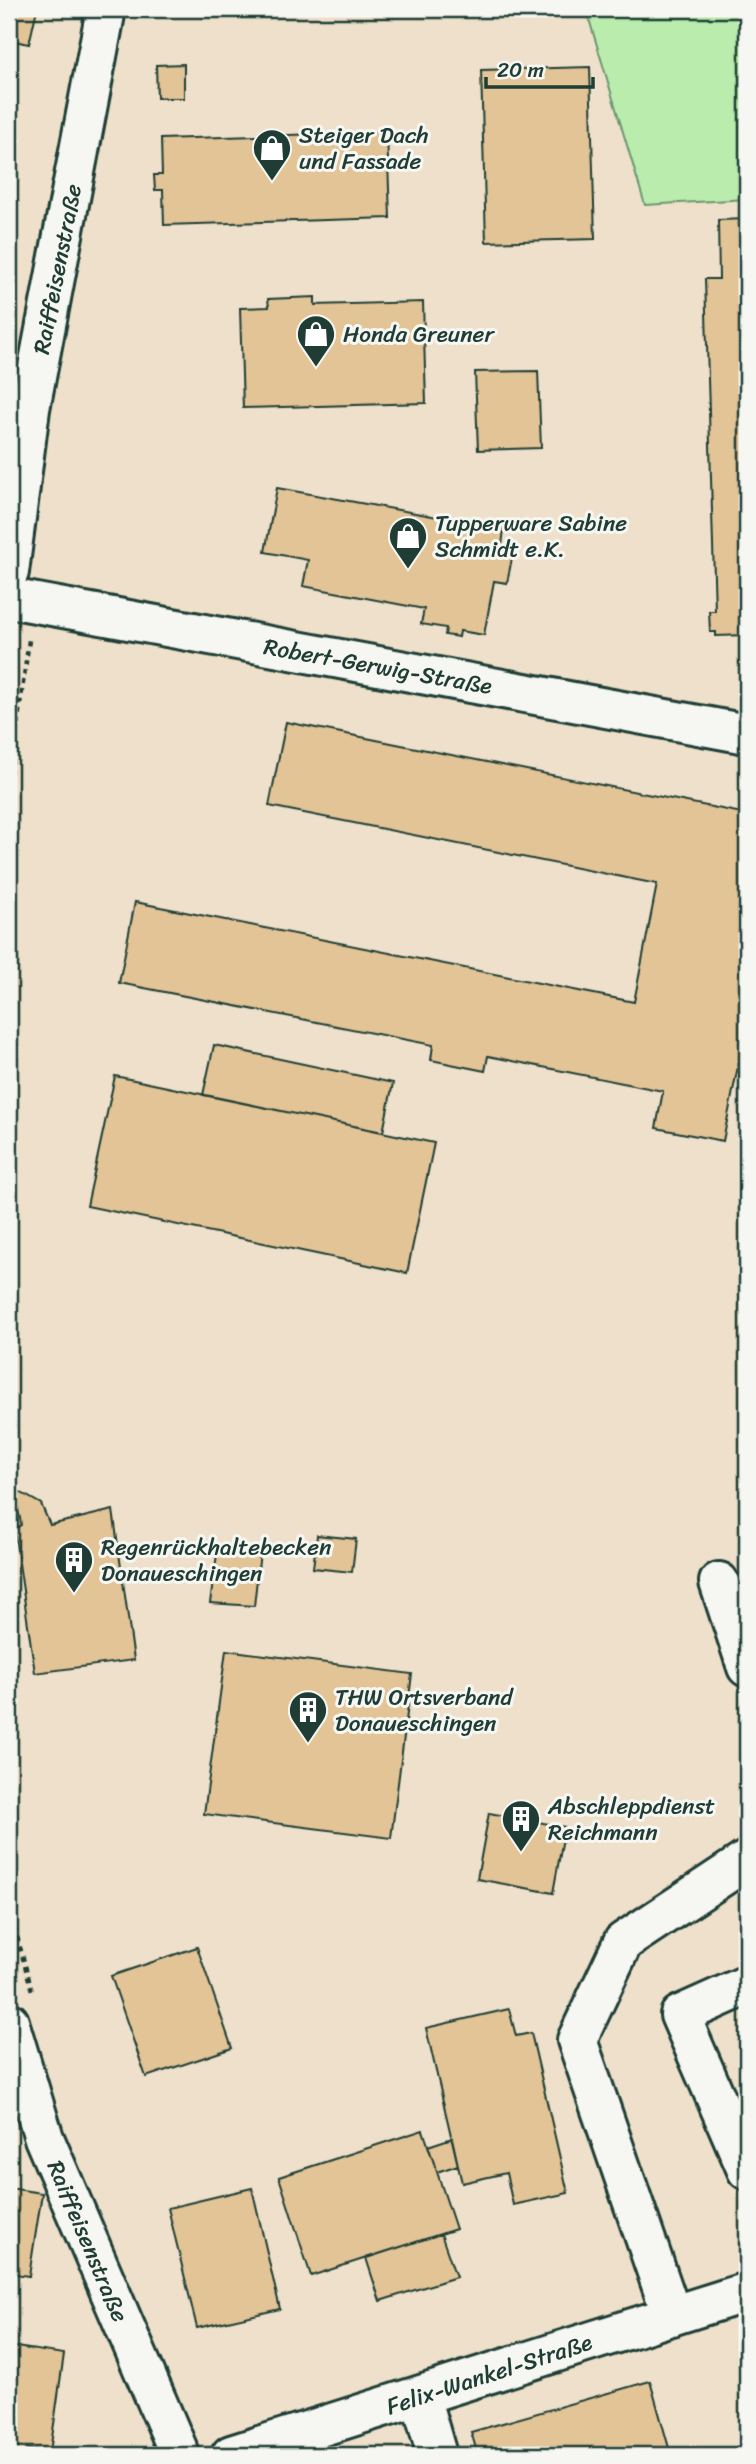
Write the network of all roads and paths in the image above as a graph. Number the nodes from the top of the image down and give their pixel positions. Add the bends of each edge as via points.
1 (106, 9) edge
2 (19, 405) edge
3 (9, 572) edge
4 (21, 601) edge
5 (747, 734) edge
6 (9, 784) edge
7 (719, 1582) dead end
8 (747, 1667) edge
9 (747, 1860) edge
10 (747, 1985) edge
11 (9, 2022) edge
12 (747, 2170) edge
13 (747, 2292) edge
14 (672, 2316) junction
15 (420, 2396) junction
16 (180, 2455) edge
17 (231, 2455) edge
18 (437, 2455) edge

1 - 2 street, Raiffeisenstraße
2 - 3 street, Raiffeisenstraße
4 - 5 street, Robert-Gerwig-Straße
4 - 6 path
7 - 8 street
9 - 14 street via 623,1942 577,2040
10 - 12 street via 680,2015
11 - 16 street, Raiffeisenstraße via 44,2138
13 - 14 street, Felix-Wankel-Straße
14 - 15 street, Felix-Wankel-Straße
15 - 17 street, Felix-Wankel-Straße
15 - 18 street

